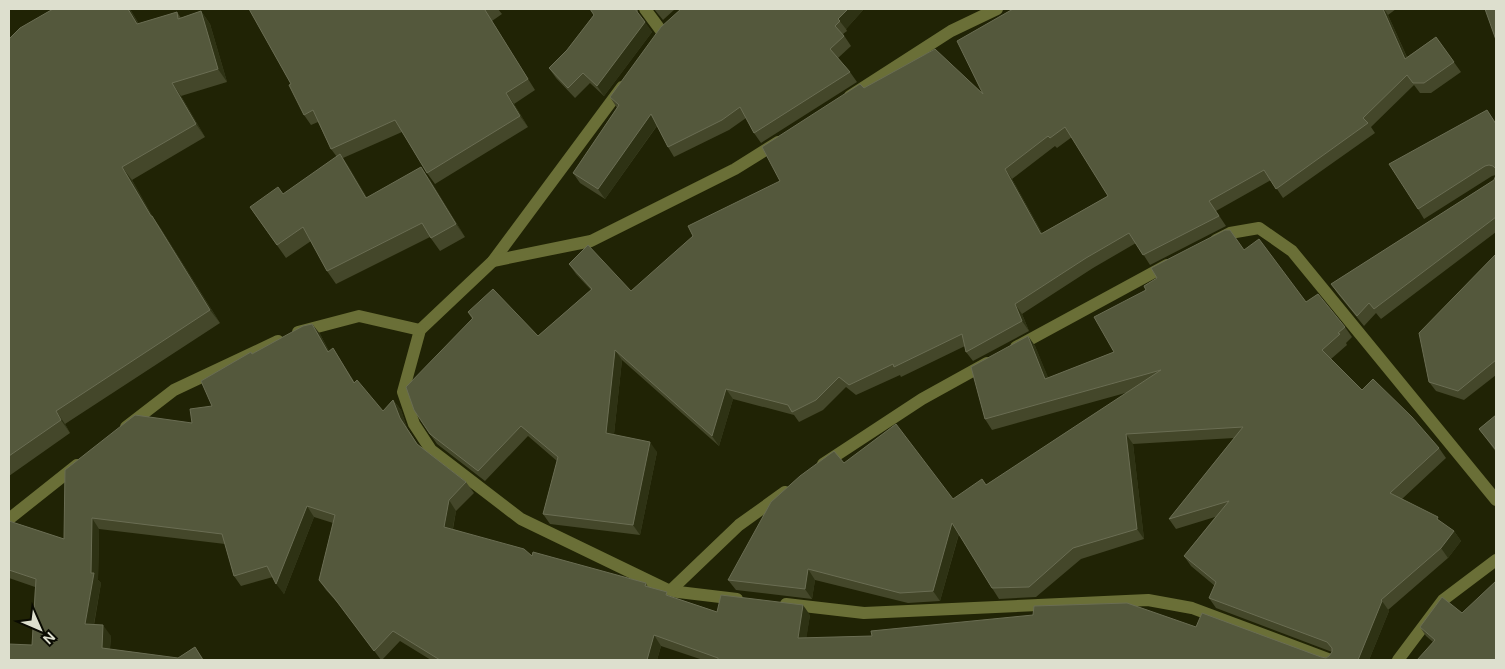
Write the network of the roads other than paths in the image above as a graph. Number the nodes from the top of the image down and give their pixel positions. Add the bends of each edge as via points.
1 (645, 9) edge
2 (997, 9) edge
3 (663, 32) edge
4 (627, 79) edge
5 (843, 100) edge
6 (785, 137) edge
7 (1205, 246) edge
8 (1181, 258) edge
9 (493, 262) junction
10 (420, 330) junction
11 (114, 437) edge
12 (83, 460) edge
13 (816, 469) edge
14 (793, 486) edge
15 (1496, 500) edge
16 (9, 518) edge
17 (1496, 560) edge
18 (670, 591) junction
19 (748, 600) edge
20 (777, 603) edge
21 (1331, 660) edge
22 (1398, 660) edge

1 - 3 street
2 - 5 street via 951,31
4 - 9 street
6 - 9 street via 735,169 591,241
7 - 15 street via 1230,234 1259,228 1292,252 1329,290
8 - 13 street via 922,399
9 - 10 street
10 - 11 street via 359,316 303,330 174,390
10 - 18 street via 403,392 414,424 431,450 521,519
12 - 16 street
14 - 18 street via 739,525
17 - 22 street via 1443,600
18 - 19 street
20 - 21 street via 864,613 1148,600 1192,608

